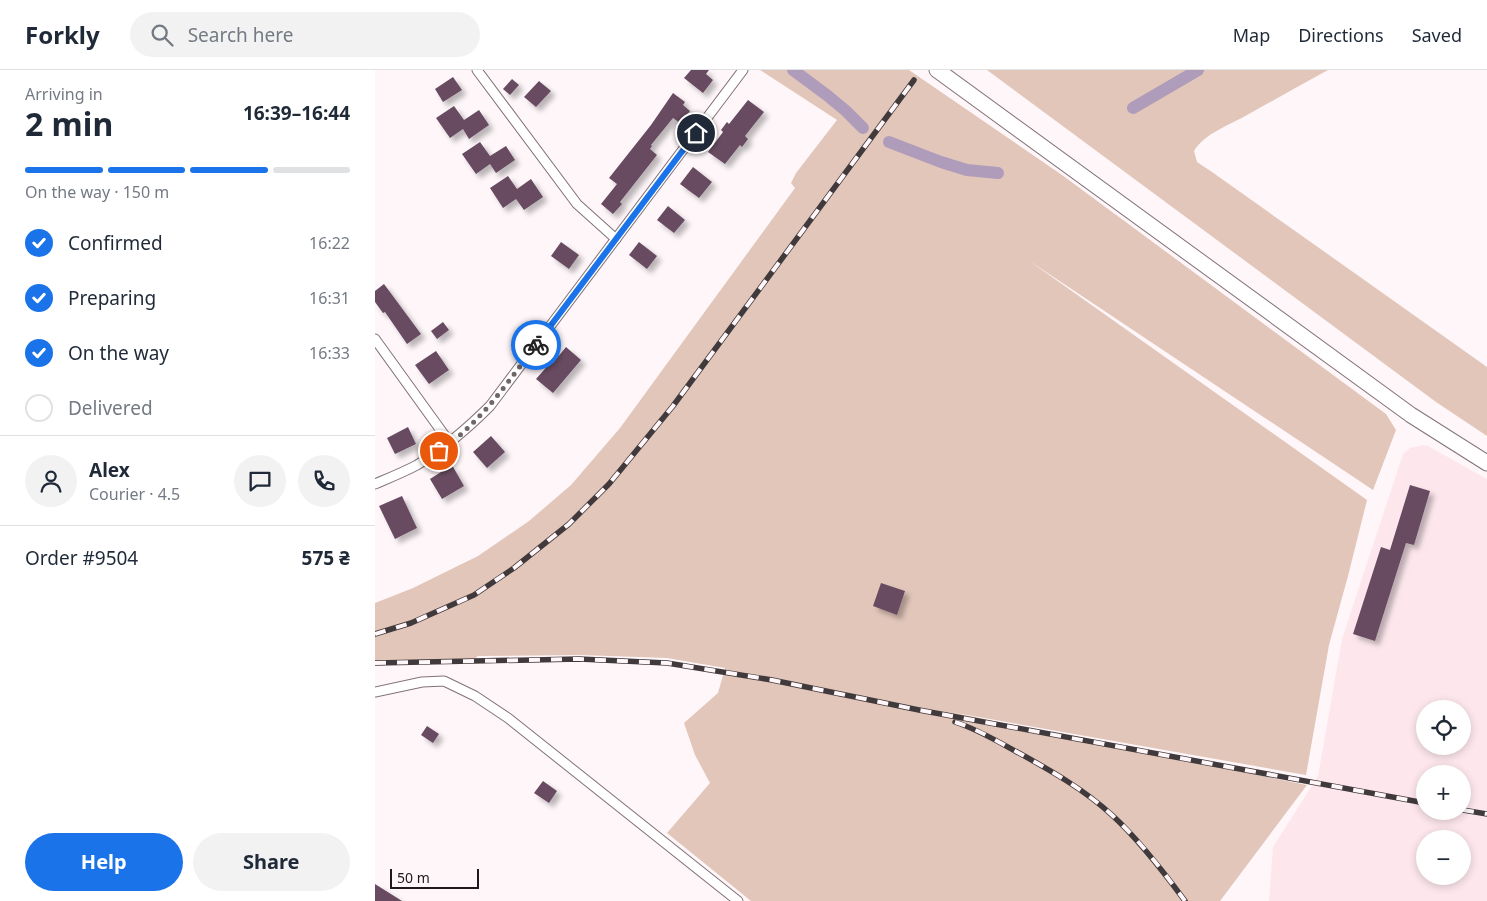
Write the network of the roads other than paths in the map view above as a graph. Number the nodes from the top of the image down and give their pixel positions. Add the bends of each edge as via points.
1 (477, 70) edge
2 (937, 70) edge
3 (741, 71) edge
4 (617, 239) junction
5 (375, 339) edge
6 (450, 443) junction
7 (1487, 463) edge
8 (375, 484) edge
9 (375, 692) edge
10 (738, 901) edge

1 - 4 street via 577,204
2 - 7 main road via 1411,415
3 - 4 street
4 - 6 street via 490,406
5 - 6 street
6 - 8 street via 416,466
9 - 10 street via 444,681 475,696 508,718

